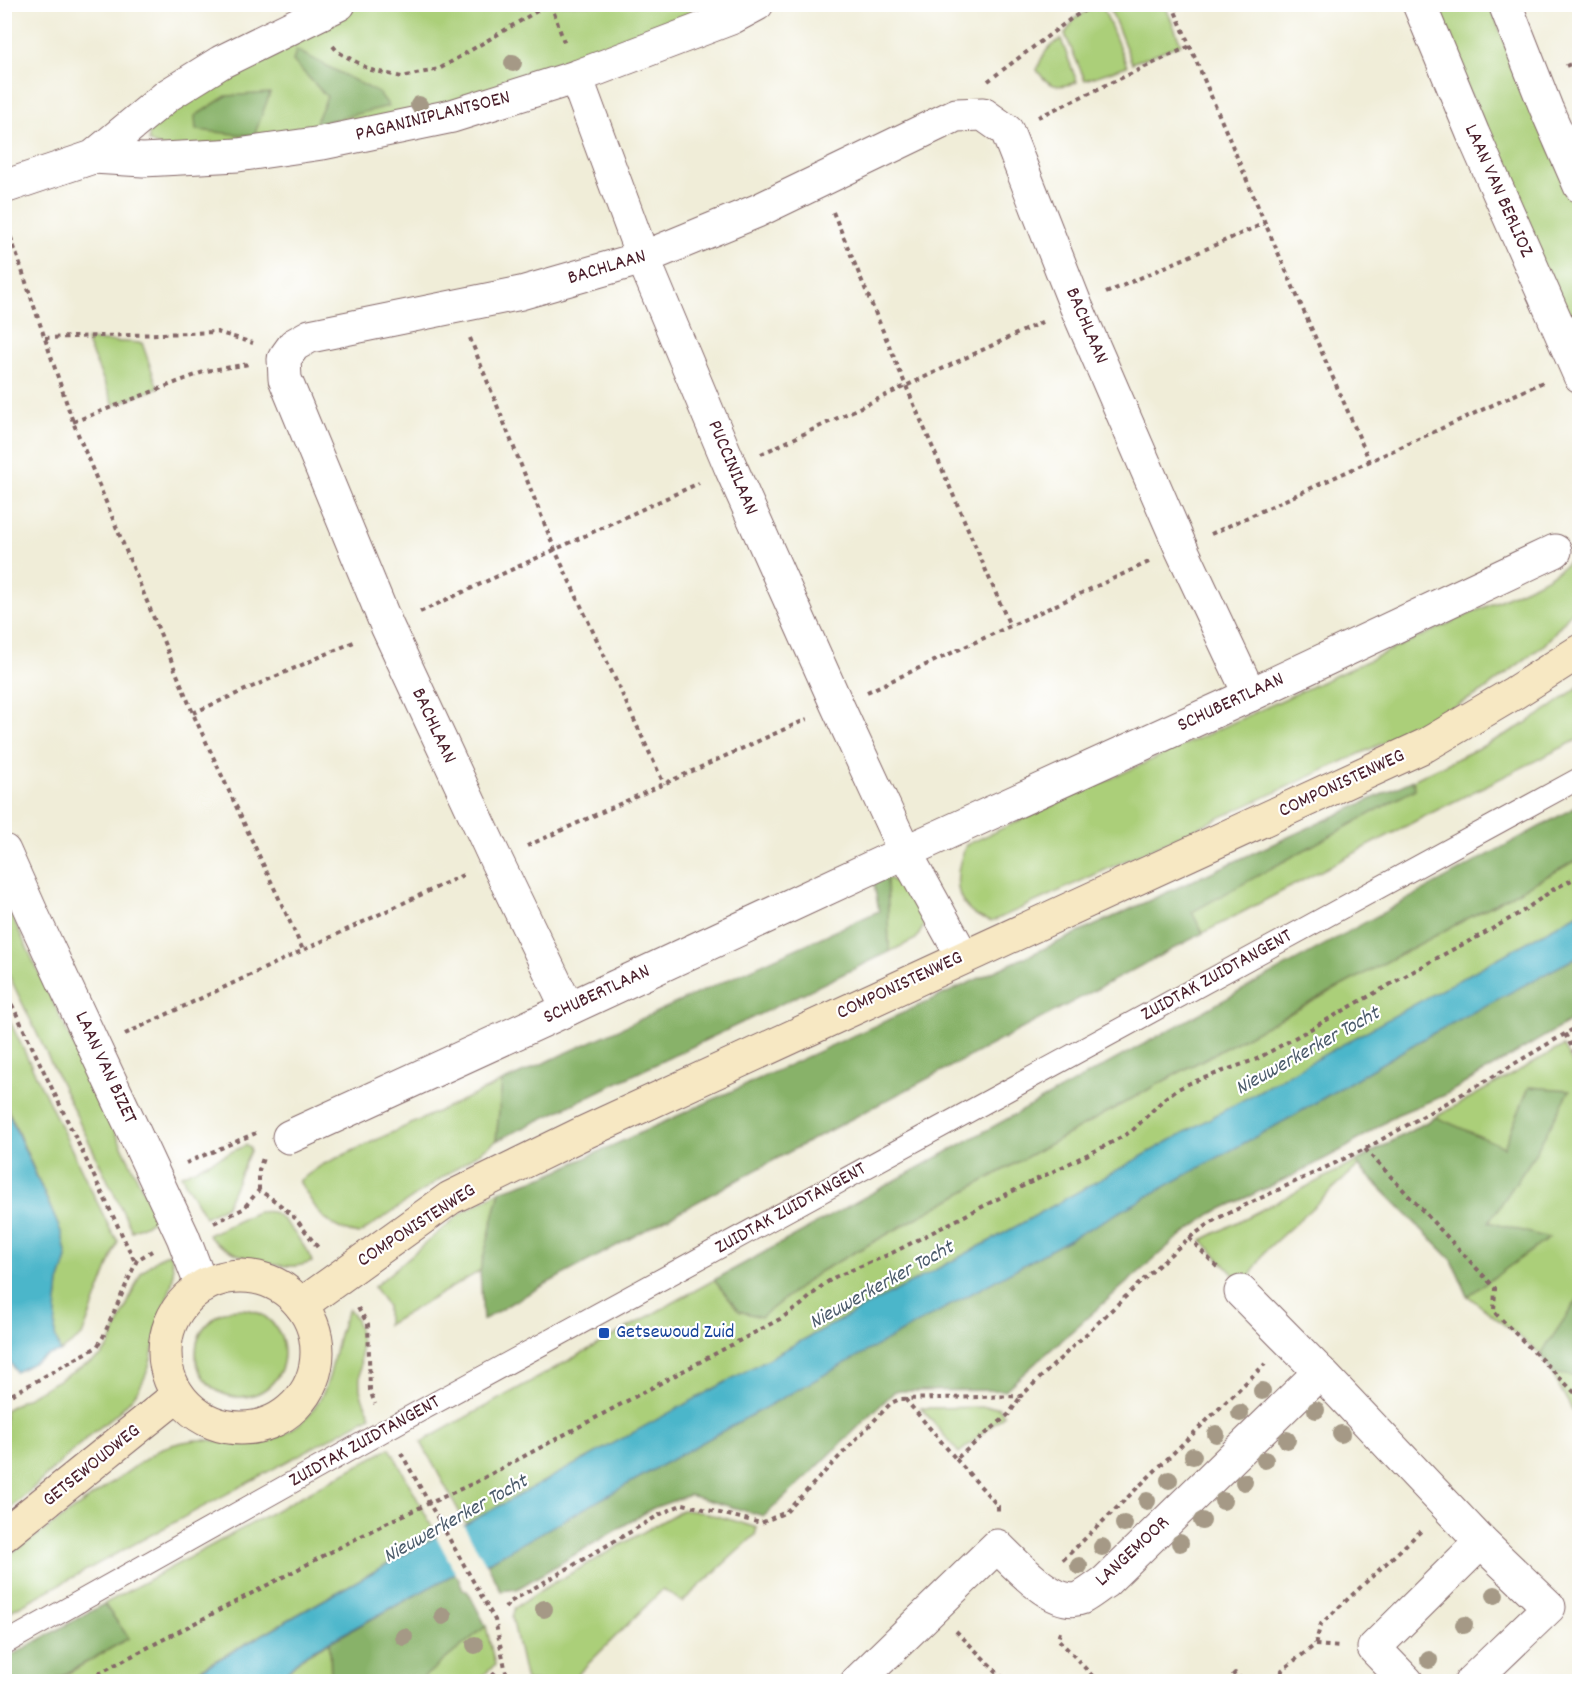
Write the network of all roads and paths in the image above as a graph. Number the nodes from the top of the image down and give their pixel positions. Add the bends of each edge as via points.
1 (339, 4) edge
2 (550, 4) edge
3 (757, 4) edge
4 (1095, 4) edge
5 (1172, 4) edge
6 (1419, 4) edge
7 (1505, 4) edge
8 (310, 18) junction
9 (1190, 46) junction
10 (576, 77) junction
11 (956, 115) junction
12 (1007, 131) junction
13 (93, 157) junction
14 (818, 182) junction
15 (1580, 186) edge
16 (4, 187) edge
17 (4, 219) edge
18 (1265, 224) junction
19 (643, 258) junction
20 (1101, 295) dead end
21 (458, 306) junction
22 (1046, 320) dead end
23 (45, 338) junction
24 (286, 356) junction
25 (1578, 372) edge
26 (906, 386) junction
27 (73, 422) junction
28 (753, 458) dead end
29 (1370, 462) junction
30 (699, 482) dead end
31 (1207, 536) dead end
32 (555, 550) junction
33 (1555, 551) dead end
34 (1158, 558) dead end
35 (418, 612) dead end
36 (1010, 626) junction
37 (1580, 630) edge
38 (365, 637) dead end
39 (1580, 651) edge
40 (863, 693) dead end
41 (1514, 693) junction
42 (1250, 695) junction
43 (193, 713) junction
44 (814, 716) dead end
45 (1580, 778) edge
46 (664, 784) junction
47 (518, 850) dead end
48 (4, 851) edge
49 (905, 852) junction
50 (471, 872) dead end
51 (1580, 876) edge
52 (303, 950) junction
53 (963, 957) junction
54 (4, 988) edge
55 (568, 1009) junction
56 (1580, 1025) edge
57 (1565, 1034) junction
58 (95, 1048) junction
59 (1580, 1062) edge
60 (273, 1134) joint
61 (1365, 1149) junction
62 (155, 1177) junction
63 (183, 1237) junction
64 (1189, 1238) junction
65 (135, 1262) junction
66 (339, 1277) junction
67 (202, 1287) junction
68 (1241, 1292) joint
69 (300, 1305) junction
70 (1289, 1341) junction
71 (1320, 1372) junction
72 (178, 1395) junction
73 (1021, 1396) junction
74 (1580, 1398) edge
75 (4, 1399) edge
76 (904, 1399) junction
77 (387, 1429) junction
78 (956, 1459) junction
79 (429, 1503) junction
80 (1447, 1506) junction
81 (4, 1535) edge
82 (1481, 1542) junction
83 (997, 1546) junction
84 (1038, 1584) junction
85 (1069, 1600) junction
86 (505, 1608) dead end
87 (933, 1608) junction
88 (4, 1644) edge
89 (496, 1671) dead end
90 (1095, 1681) edge
91 (82, 1682) edge
92 (486, 1682) edge
93 (508, 1682) edge
94 (857, 1682) edge
95 (1007, 1682) edge
96 (1226, 1682) edge
97 (1244, 1682) edge
98 (1281, 1682) edge
99 (1407, 1682) edge
100 (1471, 1682) edge

1 - 8 street, PAGANINIPLANTSOEN
2 - 8 path via 439,69 402,77 370,70 338,52
2 - 10 path
3 - 10 street, PAGANINIPLANTSOEN via 731,18
4 - 11 path via 991,78
5 - 9 path
6 - 25 street, LAAN VAN BERLIOZ
7 - 15 street
8 - 13 street, PAGANINIPLANTSOEN via 221,62 168,95
9 - 12 path
9 - 18 path
10 - 13 street, PAGANINIPLANTSOEN via 452,116 322,143 186,159
10 - 19 street, PUCCINILAAN
11 - 12 street, BACHLAAN via 983,114
11 - 14 street, BACHLAAN
12 - 42 street, BACHLAAN via 1081,317
13 - 16 street, PAGANINIPLANTSOEN
14 - 19 street, BACHLAAN
14 - 26 path
17 - 23 path
18 - 20 path
18 - 29 path
19 - 21 street, BACHLAAN via 521,294
19 - 49 street, PUCCINILAAN via 731,468
21 - 24 street, BACHLAAN via 310,336 294,345
21 - 32 path
22 - 26 path
23 - 24 path via 217,332
23 - 27 path
24 - 27 path via 206,372
24 - 55 street, BACHLAAN via 285,379 387,626
25 - 29 path
26 - 28 path
26 - 36 path
27 - 43 path
29 - 31 path
30 - 32 path
32 - 35 path
32 - 46 path
33 - 42 street, SCHUBERTLAAN
34 - 36 path
36 - 40 path
37 - 41 main road, COMPONISTENWEG
38 - 43 path
39 - 41 main road, COMPONISTENWEG
41 - 53 main road, COMPONISTENWEG via 1426,745
42 - 49 street, SCHUBERTLAAN
43 - 52 path
44 - 46 path
45 - 77 lane, ZUIDTAK ZUIDTANGENT
46 - 47 path
48 - 58 street, LAAN VAN BIZET
49 - 53 street
49 - 55 street, SCHUBERTLAAN
50 - 52 path
51 - 79 path via 1257,1059 1176,1090 1132,1131 1107,1145 892,1253 835,1277 780,1319 474,1483
52 - 58 path
53 - 66 main road, COMPONISTENWEG via 450,1198
54 - 65 path
55 - 60 street, SCHUBERTLAAN
56 - 57 path
57 - 59 path
57 - 61 path
58 - 62 street, LAAN VAN BIZET
60 - 62 path
61 - 64 path via 1216,1219
61 - 74 path via 1495,1288 1494,1312
62 - 63 street, LAAN VAN BIZET
63 - 65 path
63 - 66 path via 243,1209 259,1190 296,1219
63 - 67 street, LAAN VAN BIZET
64 - 68 path
64 - 73 path
65 - 75 path via 97,1347
66 - 69 main road, COMPONISTENWEG
66 - 77 path via 368,1324 370,1390
67 - 69 main road via 244,1276 265,1280 285,1290
67 - 72 main road via 185,1300 166,1336 168,1377
68 - 70 street
69 - 72 main road via 312,1327 317,1350 314,1375 303,1396 286,1414 264,1425 240,1429 216,1425 195,1413
70 - 71 street
70 - 84 path
71 - 80 street
71 - 85 street, LANGEMOOR via 1105,1582 1081,1598
72 - 81 main road, GETSEWOUDWEG
73 - 76 path
73 - 78 path via 1009,1414
76 - 78 path
76 - 86 path via 891,1403 786,1512 761,1523 683,1504
77 - 79 path
77 - 88 lane, ZUIDTAK ZUIDTANGENT
78 - 83 path via 998,1506
79 - 91 path
79 - 93 path via 495,1620
80 - 82 street
80 - 98 path via 1321,1624 1315,1645 1282,1670
82 - 99 street via 1374,1648
82 - 100 street via 1549,1607
83 - 84 street
83 - 87 street
84 - 85 street
85 - 90 path via 1058,1639
87 - 94 street
87 - 95 path
89 - 92 path
96 - 97 path via 1235,1673

